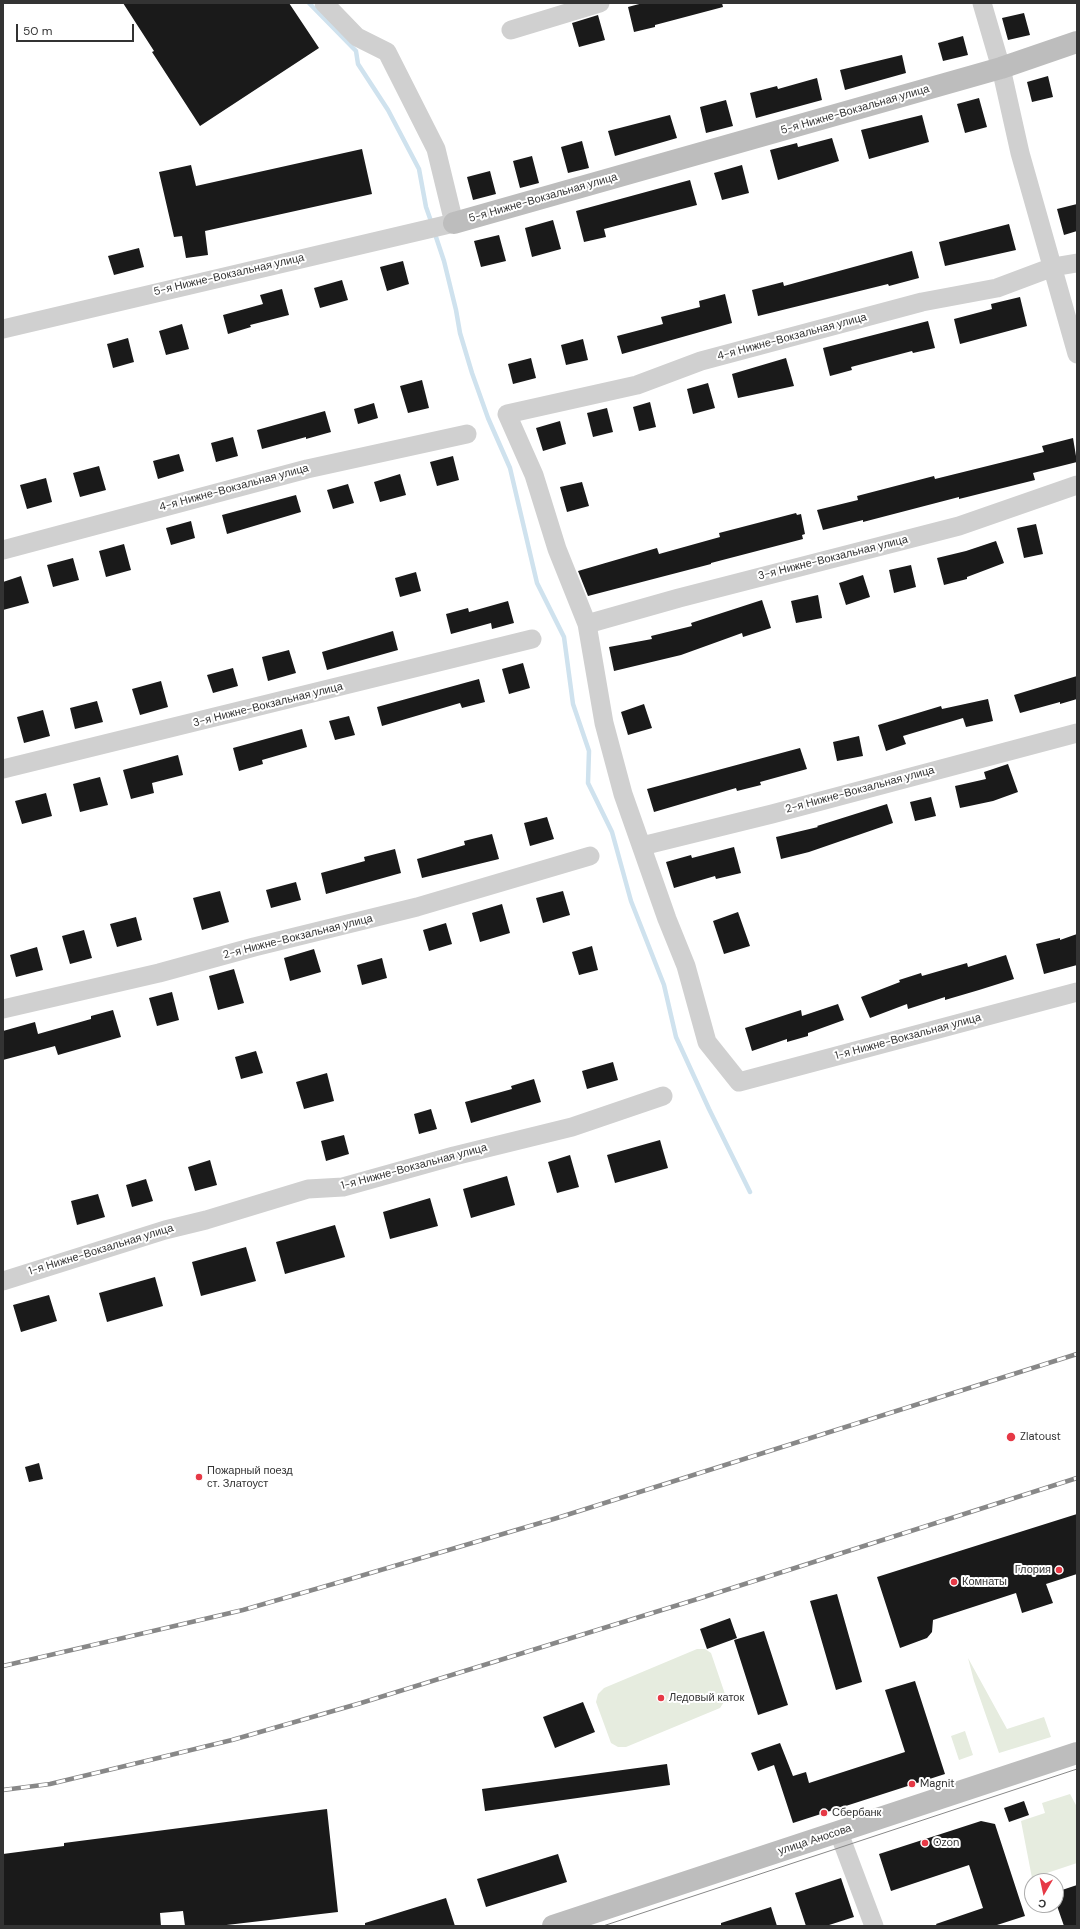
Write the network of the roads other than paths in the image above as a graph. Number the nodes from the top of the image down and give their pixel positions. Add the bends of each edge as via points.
1 (324, 3) edge
2 (600, 3) edge
3 (982, 3) edge
4 (511, 30) dead end
5 (1077, 42) edge
6 (1001, 68) junction
7 (454, 223) junction
8 (1077, 263) edge
9 (1053, 267) junction
10 (3, 329) edge
11 (1077, 354) edge
12 (468, 434) dead end
13 (1077, 485) edge
14 (3, 550) edge
15 (587, 624) junction
16 (532, 640) dead end
17 (1077, 732) edge
18 (3, 769) edge
19 (642, 846) junction
20 (590, 856) dead end
21 (1077, 992) edge
22 (3, 1009) edge
23 (663, 1096) dead end
24 (3, 1281) edge
25 (1077, 1753) edge
26 (839, 1833) junction
27 (553, 1926) edge
28 (874, 1926) edge

1 - 7 street via 357,37 387,52 436,149
2 - 4 street
3 - 6 street
5 - 6 street, 5-я Нижне-Вокзальная улица
6 - 7 street, 5-я Нижне-Вокзальная улица
6 - 9 street via 1020,153
7 - 10 street, 5-я Нижне-Вокзальная улица
8 - 9 street, 4-я Нижне-Вокзальная улица
9 - 11 street
9 - 15 street, 4-я Нижне-Вокзальная улица via 997,288 922,302 701,362 637,384 507,414 534,475 557,549
12 - 14 street, 4-я Нижне-Вокзальная улица via 307,469
13 - 15 street, 3-я Нижне-Вокзальная улица via 959,526
15 - 19 street via 604,723 623,794
16 - 18 street, 3-я Нижне-Вокзальная улица
17 - 19 street, 2-я Нижне-Вокзальная улица via 780,812
19 - 21 street, 1-я Нижне-Вокзальная улица via 686,966 707,1042 739,1082
20 - 22 street, 2-я Нижне-Вокзальная улица via 417,907 159,973
23 - 24 street, 1-я Нижне-Вокзальная улица via 572,1127 342,1187 308,1189 165,1230
25 - 26 street, улица Аносова
26 - 27 street, улица Аносова
26 - 28 street

